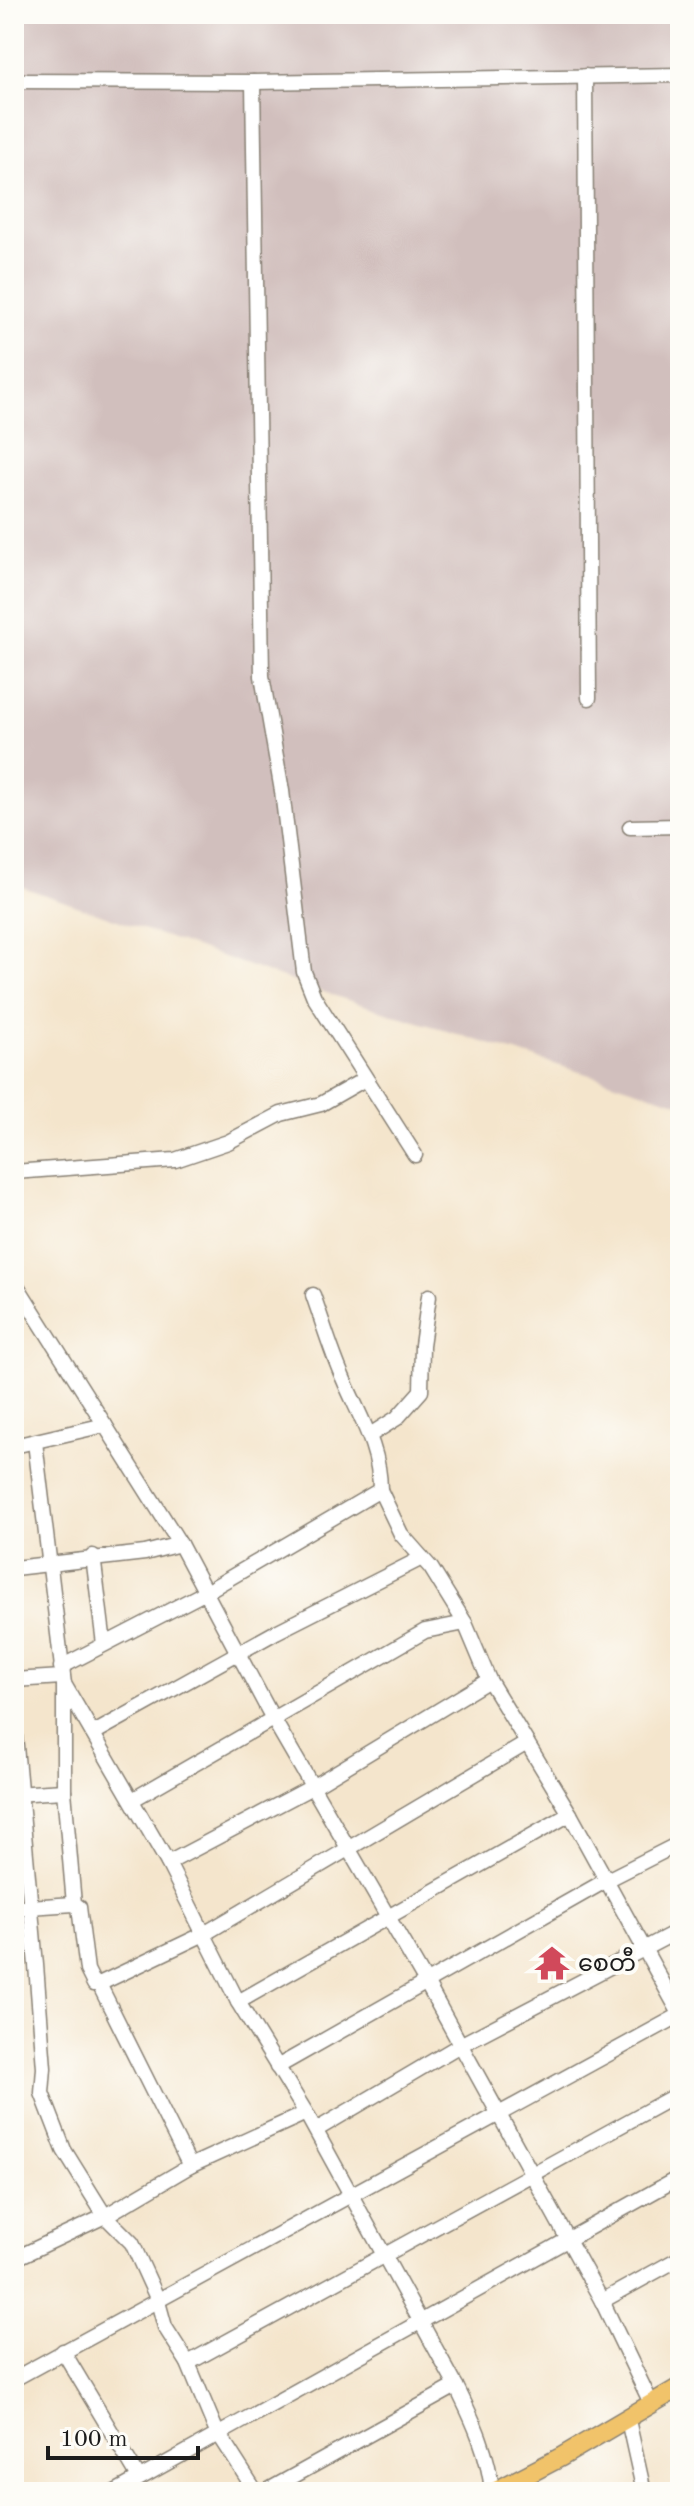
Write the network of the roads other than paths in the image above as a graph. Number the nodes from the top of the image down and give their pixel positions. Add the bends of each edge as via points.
1 (680, 75) edge
2 (585, 76) junction
3 (14, 81) edge
4 (253, 82) junction
5 (589, 698) dead end
6 (680, 826) edge
7 (630, 827) dead end
8 (365, 1079) junction
9 (415, 1155) dead end
10 (14, 1172) edge
11 (14, 1281) edge
12 (313, 1295) dead end
13 (429, 1296) dead end
14 (105, 1425) junction
15 (370, 1435) junction
16 (35, 1442) junction
17 (14, 1446) edge
18 (380, 1490) junction
19 (180, 1544) junction
20 (93, 1556) junction
21 (422, 1558) junction
22 (48, 1566) junction
23 (14, 1568) edge
24 (204, 1593) junction
25 (465, 1623) junction
26 (104, 1644) junction
27 (238, 1655) junction
28 (62, 1676) junction
29 (14, 1680) edge
30 (489, 1680) junction
31 (272, 1717) junction
32 (14, 1724) edge
33 (94, 1733) junction
34 (527, 1743) junction
35 (312, 1787) junction
36 (64, 1791) junction
37 (17, 1793) edge
38 (132, 1800) junction
39 (570, 1814) junction
40 (680, 1843) edge
41 (346, 1849) junction
42 (168, 1863) junction
43 (605, 1881) junction
44 (74, 1904) junction
45 (31, 1906) junction
46 (14, 1908) edge
47 (385, 1916) junction
48 (680, 1930) edge
49 (204, 1934) junction
50 (644, 1949) junction
51 (99, 1984) junction
52 (427, 1984) junction
53 (238, 2002) junction
54 (680, 2014) edge
55 (460, 2045) junction
56 (277, 2067) junction
57 (680, 2093) edge
58 (497, 2112) junction
59 (306, 2113) junction
60 (316, 2130) junction
61 (190, 2166) junction
62 (532, 2177) junction
63 (680, 2177) edge
64 (349, 2194) junction
65 (105, 2216) junction
66 (567, 2239) junction
67 (383, 2255) junction
68 (680, 2258) edge
69 (14, 2259) edge
70 (157, 2298) junction
71 (602, 2301) junction
72 (418, 2321) junction
73 (63, 2351) junction
74 (188, 2363) junction
75 (14, 2379) edge
76 (456, 2386) junction
77 (680, 2387) edge
78 (651, 2403) junction
79 (628, 2420) junction
80 (220, 2435) junction
81 (139, 2478) junction
82 (115, 2492) edge
83 (256, 2492) edge
84 (265, 2492) edge
85 (493, 2492) edge
86 (644, 2492) edge

1 - 2 street
2 - 4 street
2 - 5 street
3 - 4 street
4 - 8 street via 262,676 304,972
6 - 7 street
8 - 9 street
8 - 10 street via 321,1104 281,1114 228,1142 175,1160
11 - 14 street
12 - 15 street via 342,1378
13 - 15 street via 421,1391 397,1418
14 - 16 street
14 - 19 street
15 - 18 street
16 - 17 street
16 - 22 street
18 - 21 street via 401,1534
18 - 24 street
19 - 20 street via 145,1553
19 - 24 street
20 - 22 street
20 - 26 street
21 - 25 street
21 - 27 street
22 - 23 street
22 - 28 street
24 - 26 street
24 - 27 street
25 - 30 street
25 - 31 street via 425,1631
26 - 28 street
27 - 31 street
27 - 33 street
28 - 29 street
28 - 33 street
28 - 36 street
30 - 34 street
30 - 35 street
31 - 35 street
31 - 38 street
32 - 37 street
33 - 38 street
34 - 39 street
34 - 41 street
35 - 41 street
35 - 42 street
36 - 37 street
36 - 44 street
37 - 45 street
38 - 42 street
39 - 43 street
39 - 47 street
40 - 43 street
41 - 47 street
41 - 49 street
42 - 49 street
43 - 50 street
43 - 52 street
44 - 45 street
44 - 51 street via 82,1914 89,1978
45 - 46 street
45 - 65 street via 42,2093 64,2150
47 - 52 street
47 - 53 street
48 - 50 street
49 - 51 street
49 - 53 street
50 - 54 street
50 - 55 street
51 - 61 street
52 - 55 street
52 - 56 street
53 - 56 street
54 - 58 street
55 - 58 street
55 - 60 street
56 - 59 street
57 - 62 street
58 - 62 street
58 - 64 street
59 - 60 street
59 - 61 street
60 - 64 street
61 - 65 street
62 - 66 street
62 - 67 street
63 - 66 street
64 - 67 street
64 - 70 street
65 - 69 street
65 - 70 street via 132,2243
66 - 71 street
66 - 72 street
67 - 72 street
67 - 74 street
68 - 71 street
70 - 73 street
70 - 74 street via 165,2327
71 - 78 street
72 - 76 street
72 - 80 street
73 - 75 street
73 - 81 street
74 - 80 street
76 - 84 street
76 - 85 street via 477,2429
77 - 78 main road
78 - 79 main road
79 - 85 main road
79 - 86 street
80 - 81 street
80 - 83 street
81 - 82 street

